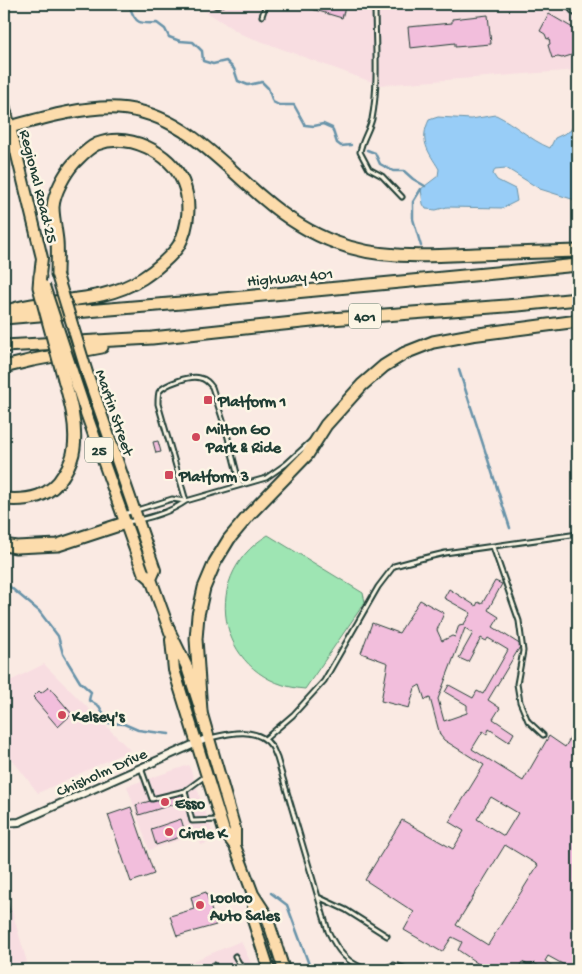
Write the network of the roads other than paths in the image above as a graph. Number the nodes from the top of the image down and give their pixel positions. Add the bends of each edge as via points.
1 (214, 4) edge
2 (222, 4) edge
3 (266, 4) edge
4 (375, 4) edge
5 (568, 4) edge
6 (578, 15) edge
7 (262, 16) dead end
8 (4, 104) edge
9 (10, 127) junction
10 (402, 197) dead end
11 (578, 250) edge
12 (42, 258) junction
13 (578, 265) edge
14 (57, 275) junction
15 (40, 276) joint
16 (578, 299) edge
17 (4, 312) edge
18 (4, 318) edge
19 (578, 322) edge
20 (152, 338) junction
21 (4, 346) edge
22 (4, 367) edge
23 (69, 378) junction
24 (326, 426) junction
25 (240, 485) junction
26 (4, 499) edge
27 (186, 501) junction
28 (136, 516) junction
29 (124, 519) junction
30 (578, 534) edge
31 (4, 545) edge
32 (493, 547) junction
33 (151, 579) junction
34 (170, 632) junction
35 (201, 711) junction
36 (543, 735) dead end
37 (208, 738) junction
38 (265, 739) junction
39 (197, 743) junction
40 (141, 768) junction
41 (207, 775) junction
42 (184, 791) junction
43 (220, 820) junction
44 (4, 823) edge
45 (235, 846) junction
46 (253, 894) junction
47 (318, 897) junction
48 (387, 936) dead end
49 (235, 956) dead end
50 (214, 965) dead end
51 (404, 968) dead end
52 (390, 969) edge
53 (215, 970) edge
54 (244, 970) edge
55 (269, 970) edge
56 (284, 970) edge
57 (369, 970) edge
58 (380, 970) edge

1 - 2 lane
3 - 7 lane
4 - 10 lane via 374,105 360,152 370,169 382,176
5 - 6 lane
8 - 9 main road, Regional Road 25 / 25
9 - 11 highway via 93,108 144,112 185,131 263,199 314,234 372,252 411,256
9 - 12 main road, Regional Road 25 / 25
12 - 14 main road, Martin Street / 25
12 - 15 main road, Regional Road 25 / 25
13 - 18 highway, Highway 401 / 401
14 - 17 highway via 53,207 68,170 83,154 97,144 128,141 161,156 174,168 183,182 188,204 186,226 178,246 162,263 120,290 96,297 20,306
14 - 28 main road, Martin Street / 25, bridge
15 - 23 highway, bridge via 40,287
16 - 20 highway, 401 via 331,319
19 - 24 highway via 432,342 384,366 362,385
20 - 21 highway, 401
20 - 22 highway
23 - 26 highway via 74,449 68,467 48,492 34,498
23 - 29 main road, Martin Street / 25
24 - 25 lane via 286,464 266,478
24 - 35 highway via 306,455 249,515 215,562 204,588 198,615 196,639
25 - 27 lane
25 - 27 lane via 215,394 208,381 194,377 167,385 158,397
27 - 28 lane via 176,508
27 - 28 lane via 172,499
28 - 29 lane
28 - 29 lane
28 - 33 main road, Martin Street / 25 via 155,570
29 - 31 highway via 58,545
29 - 33 main road, Martin Street / 25 via 143,572
30 - 32 lane
32 - 36 lane via 520,621 523,651 518,684 520,702 528,721
32 - 38 lane via 445,553 394,566 378,587 324,681 293,715
33 - 34 main road, Martin Street / 25
34 - 35 main road, Martin Street / 25 via 187,667
34 - 39 main road, Martin Street / 25 via 174,670
35 - 37 main road, Martin Street / 25
37 - 38 lane via 247,732
37 - 39 street, Chisholm Drive
37 - 45 main road, Martin Street / 25 via 235,829
38 - 47 lane via 277,758
39 - 40 street, Chisholm Drive
39 - 41 main road, Martin Street / 25
40 - 42 lane via 152,799
40 - 44 street, Chisholm Drive via 20,822
41 - 42 lane
41 - 43 main road, Martin Street / 25
42 - 43 lane via 192,821
43 - 45 main road, Martin Street / 25
45 - 46 main road, Martin Street / 25
46 - 55 main road, Martin Street / 25 via 253,920
46 - 56 main road, Martin Street / 25 via 266,914
47 - 48 lane
47 - 57 lane via 334,944 341,954
49 - 54 lane
50 - 53 lane
51 - 52 lane via 394,965
52 - 58 lane

